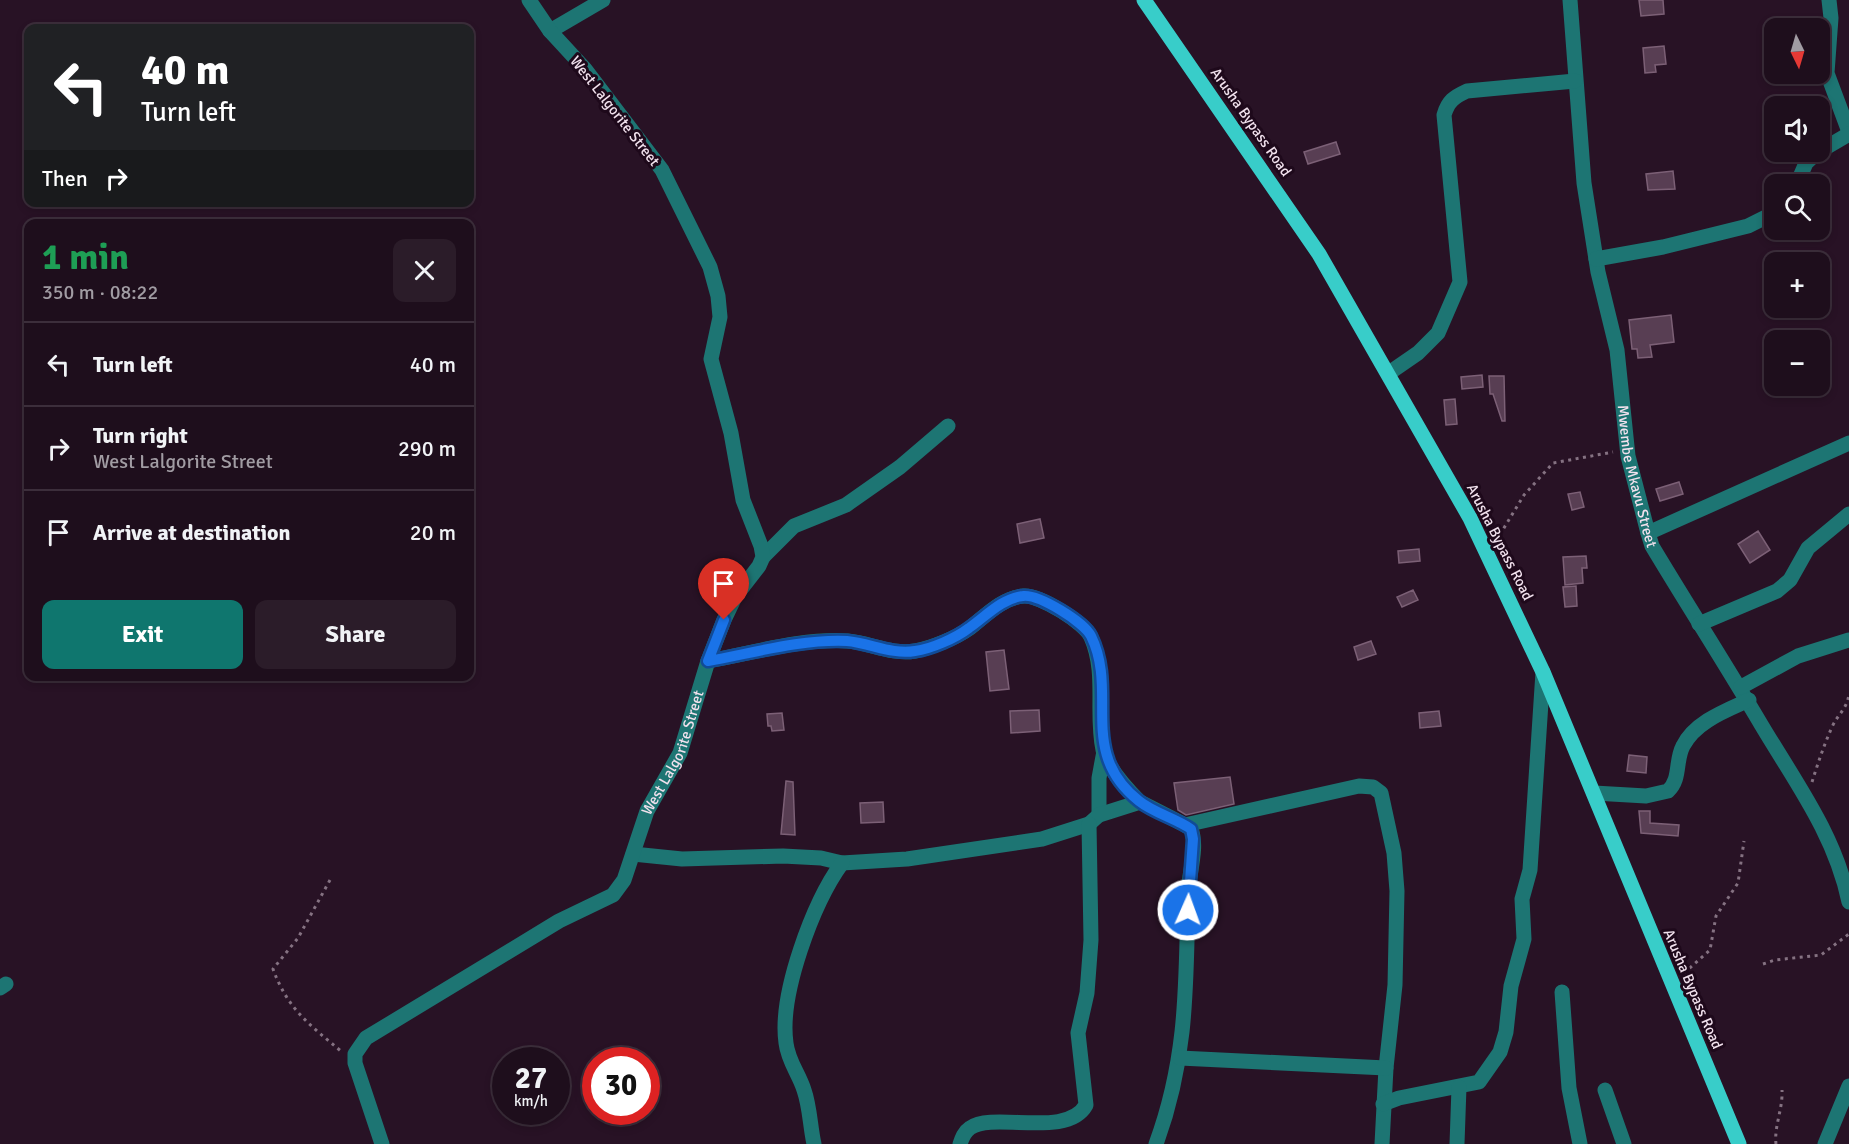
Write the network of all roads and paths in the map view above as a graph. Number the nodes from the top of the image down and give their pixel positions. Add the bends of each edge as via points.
1 (529, 0) edge
2 (603, 0) edge
3 (1144, 0) edge
4 (1570, 0) edge
5 (1829, 0) edge
6 (550, 31) junction
7 (1575, 81) junction
8 (1849, 133) edge
9 (1830, 144) edge
10 (1764, 218) edge
11 (1596, 259) junction
12 (1389, 373) junction
13 (948, 426) dead end
14 (1849, 443) edge
15 (1627, 450) junction
16 (1849, 514) edge
17 (1648, 533) junction
18 (1489, 553) junction
19 (763, 557) junction
20 (1699, 624) junction
21 (1849, 640) edge
22 (708, 661) junction
23 (1543, 672) junction
24 (1745, 694) junction
25 (1849, 694) edge
26 (1104, 751) junction
27 (1594, 793) junction
28 (1806, 798) junction
29 (1140, 802) junction
30 (1094, 819) junction
31 (1185, 825) junction
32 (1744, 842) dead end
33 (633, 854) junction
34 (1843, 858) edge
35 (842, 863) junction
36 (330, 880) dead end
37 (1849, 902) edge
38 (1849, 934) edge
39 (1763, 964) dead end
40 (1673, 990) junction
41 (1562, 992) dead end
42 (355, 1054) junction
43 (1180, 1058) junction
44 (1386, 1068) junction
45 (1849, 1086) edge
46 (1459, 1087) junction
47 (1605, 1090) dead end
48 (1782, 1090) dead end
49 (1383, 1104) junction
50 (382, 1144) edge
51 (814, 1144) edge
52 (960, 1144) edge
53 (1156, 1144) edge
54 (1382, 1144) edge
55 (1457, 1144) edge
56 (1580, 1144) edge
57 (1624, 1144) edge
58 (1739, 1144) edge
59 (1776, 1144) edge
60 (1825, 1144) edge

1 - 6 street, West Lalgorite Street
2 - 6 street
3 - 12 main road, Arusha Bypass Road via 1319,254
4 - 7 street, Mwembe Mkavu Street
5 - 8 street via 1827,73
6 - 19 street, West Lalgorite Street via 662,171 711,267 720,317 711,359 731,433 743,500
7 - 11 street, Mwembe Mkavu Street via 1584,183
7 - 12 street via 1467,91 1447,105 1444,115 1460,282 1438,333
8 - 9 street
10 - 11 street via 1748,226 1663,247
11 - 15 street, Mwembe Mkavu Street via 1617,350
12 - 18 main road, Arusha Bypass Road
13 - 19 street via 846,505 794,526
14 - 17 street
15 - 17 street, Mwembe Mkavu Street
15 - 18 path via 1553,463 1524,495
16 - 20 street via 1808,548 1790,580 1777,591
17 - 20 street, Mwembe Mkavu Street
18 - 23 main road, Arusha Bypass Road
19 - 22 street, West Lalgorite Street via 735,597
20 - 24 street, Mwembe Mkavu Street
21 - 24 street via 1798,656
22 - 26 street via 803,644 847,641 913,652 967,630 1007,601 1037,597 1090,634 1100,677
22 - 33 street, West Lalgorite Street via 680,753 647,811
23 - 27 main road, Arusha Bypass Road
23 - 46 street via 1530,870 1522,899 1524,939 1511,986 1506,1032 1500,1052 1479,1082
24 - 27 street via 1689,738 1682,747 1677,777 1668,791 1646,796
24 - 28 street, Mwembe Mkavu Street
25 - 28 path via 1844,712 1833,723
26 - 29 street
26 - 30 street
27 - 40 main road, Arusha Bypass Road
28 - 34 street, Mwembe Mkavu Street
29 - 30 street
29 - 31 street
30 - 35 street via 1027,842 907,859
30 - 52 street via 1087,993 1078,1033 1086,1105 1076,1114 1049,1123 979,1124 966,1131
31 - 43 street via 1191,829 1193,839 1188,889 1187,994
31 - 44 street via 1359,786 1381,794 1394,853 1397,891 1395,994
32 - 40 path via 1738,883 1716,916 1710,950 1683,974
33 - 35 street via 682,859 783,856
33 - 42 street, West Lalgorite Street via 614,895 559,921 366,1038
34 - 37 street, Mwembe Mkavu Street
35 - 51 street via 822,893 808,928 786,1009 786,1044 804,1089
36 - 42 path via 298,938 273,969 281,991 296,1013 345,1054
38 - 39 path via 1821,956
40 - 58 main road, Arusha Bypass Road
41 - 56 street via 1569,1088
42 - 50 street via 359,1080
43 - 44 street
43 - 53 street
44 - 49 street
45 - 60 street
46 - 49 street
46 - 55 street
47 - 57 street
48 - 59 path
49 - 54 street

